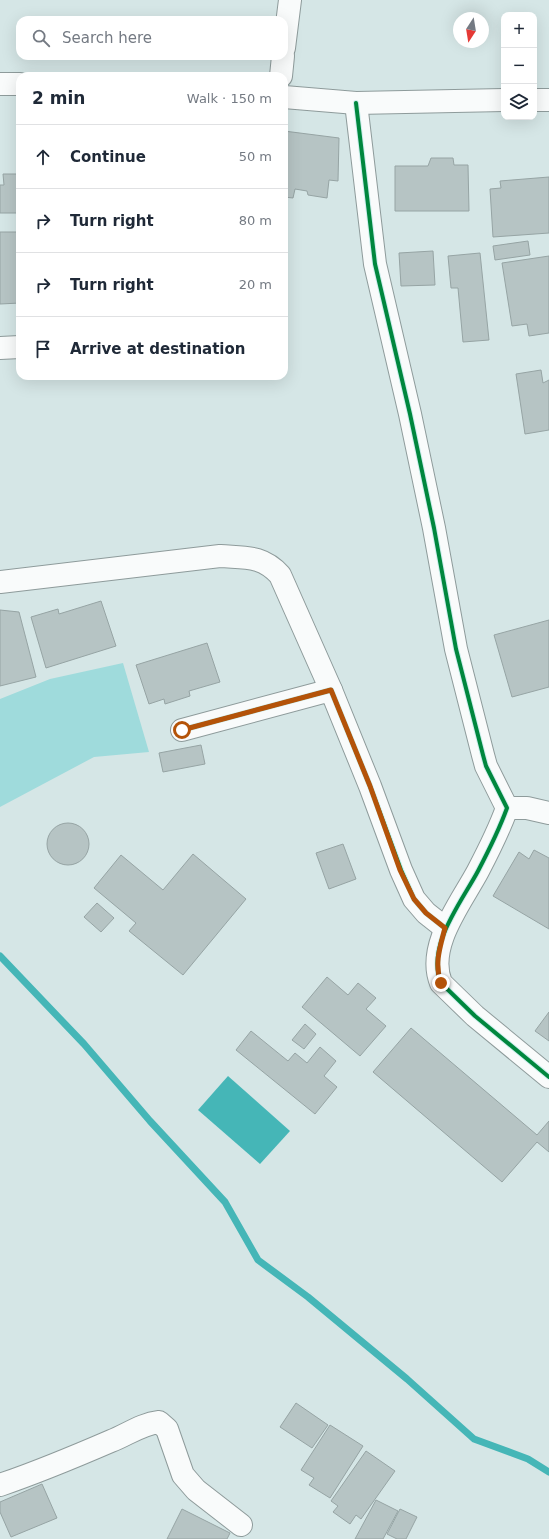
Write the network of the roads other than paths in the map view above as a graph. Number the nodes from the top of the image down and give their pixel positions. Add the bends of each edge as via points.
1 (290, 0) edge
2 (288, 16) edge
3 (283, 60) edge
4 (281, 72) edge
5 (0, 84) edge
6 (16, 84) edge
7 (288, 97) edge
8 (501, 100) edge
9 (537, 100) edge
10 (549, 100) edge
11 (356, 103) junction
12 (16, 347) edge
13 (0, 348) edge
14 (0, 582) edge
15 (331, 690) junction
16 (182, 730) dead end
17 (507, 808) junction
18 (549, 813) edge
19 (445, 928) junction
20 (549, 1077) edge
21 (0, 1485) edge
22 (241, 1525) dead end

1 - 2 street
3 - 4 street
5 - 6 street
7 - 11 street
8 - 11 street
9 - 10 street
11 - 17 street via 375,264 434,528 456,650 482,755
12 - 13 street
14 - 15 street via 220,556 254,558 272,567 280,575
15 - 16 street
15 - 19 street via 370,786 400,870 414,899 426,913
17 - 18 street via 527,808
17 - 19 street via 498,833
19 - 20 street via 437,963 441,983 475,1016
21 - 22 street via 148,1424 159,1422 167,1429 183,1475 196,1490

